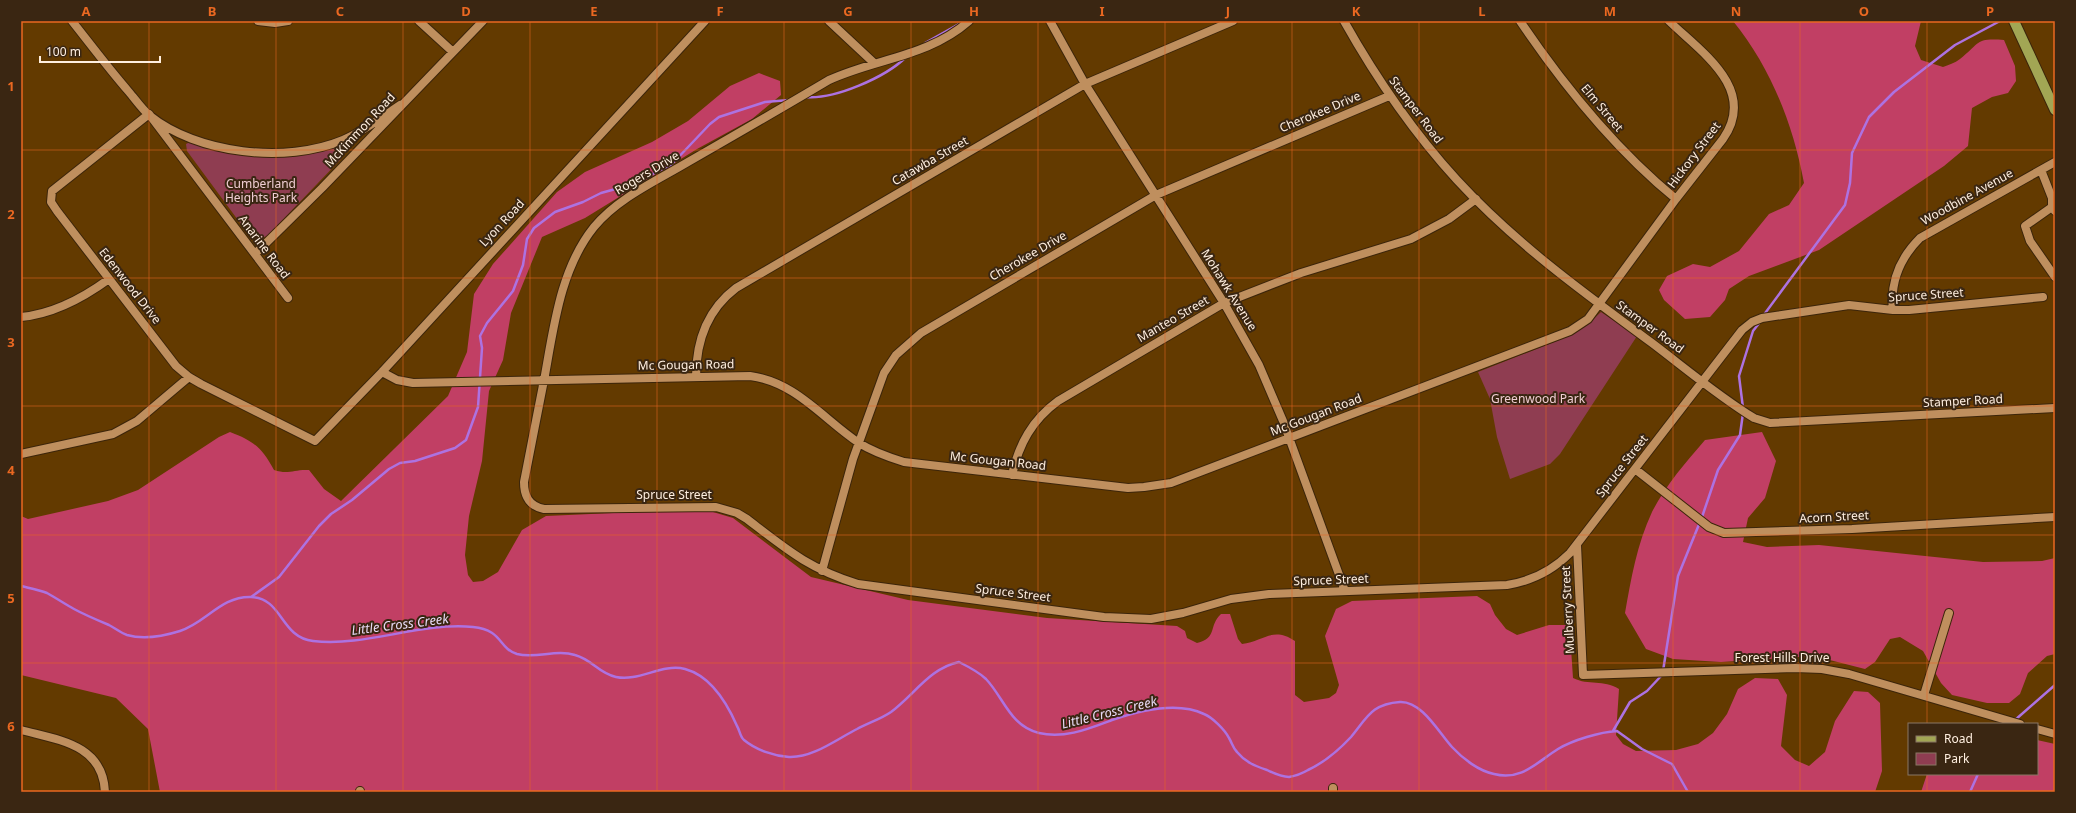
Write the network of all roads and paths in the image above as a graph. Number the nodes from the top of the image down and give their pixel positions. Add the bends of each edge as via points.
1 (72, 21) edge
2 (258, 21) edge
3 (288, 21) edge
4 (419, 21) edge
5 (483, 21) edge
6 (705, 21) edge
7 (829, 21) edge
8 (969, 21) edge
9 (1050, 21) edge
10 (1233, 21) edge
11 (1344, 21) edge
12 (1520, 21) edge
13 (1669, 21) edge
14 (2014, 21) edge
15 (453, 52) junction
16 (874, 63) junction
17 (1085, 84) junction
18 (1389, 96) junction
19 (400, 105) junction
20 (2054, 106) edge
21 (148, 114) junction
22 (2055, 162) edge
23 (2041, 170) junction
24 (1156, 195) junction
25 (1476, 199) junction
26 (1676, 199) junction
27 (2053, 209) edge
28 (255, 254) junction
29 (2055, 277) edge
30 (109, 279) junction
31 (2043, 297) dead end
32 (288, 298) dead end
33 (1224, 303) junction
34 (1600, 305) junction
35 (1893, 310) junction
36 (21, 318) edge
37 (382, 372) junction
38 (189, 377) junction
39 (696, 377) junction
40 (544, 380) junction
41 (1703, 381) junction
42 (2055, 408) edge
43 (1288, 438) junction
44 (315, 441) joint
45 (859, 442) junction
46 (21, 454) edge
47 (1635, 469) junction
48 (1012, 475) junction
49 (526, 498) joint
50 (2055, 517) edge
51 (1577, 545) junction
52 (822, 571) junction
53 (1345, 591) junction
54 (1949, 613) dead end
55 (1583, 675) joint
56 (1924, 695) junction
57 (2017, 723) edge
58 (2038, 729) edge
59 (21, 730) edge
60 (2055, 734) edge
61 (105, 792) edge

1 - 21 street, Anarine Road
2 - 3 street
4 - 15 street
5 - 15 street, McKimmon Road
6 - 37 street, Lyon Road
7 - 16 street
8 - 16 street, Rogers Drive via 931,47
9 - 17 street, Mohawk Avenue
10 - 17 street, Catawba Street
11 - 18 street, Stamper Road
12 - 26 street, Elm Street via 1581,102 1624,153
13 - 26 street, Hickory Street via 1721,71 1732,91 1733,104 1730,129
14 - 20 main road
15 - 19 street, McKimmon Road
16 - 40 street, Rogers Drive via 829,80 626,199 605,216 587,236 567,278 556,313
17 - 24 street, Mohawk Avenue
17 - 39 street, Catawba Street via 727,295 713,311 703,331 698,347
18 - 24 street, Cherokee Drive
18 - 25 street, Stamper Road via 1428,147
19 - 21 street, Anarine Road via 342,141 318,148 283,152 247,151 204,143 173,131
19 - 28 street, McKimmon Road
21 - 28 street, Anarine Road
21 - 30 street, Edenwood Drive via 55,187 50,196 57,211
22 - 23 street, Woodbine Avenue
23 - 27 street via 2052,198
23 - 35 street, Woodbine Avenue via 1920,238 1906,254 1896,274 1891,295
24 - 33 street, Mohawk Avenue
24 - 45 street, Cherokee Drive via 908,343 884,373
25 - 33 street, Manteo Street via 1449,219 1410,240 1301,273
25 - 34 street, Stamper Road via 1532,251
26 - 34 street, Hickory Street
27 - 29 street via 2025,226 2030,241
28 - 32 street, Anarine Road
30 - 36 street via 71,303
30 - 38 street, Edenwood Drive via 176,366
31 - 35 street, Spruce Street
33 - 43 street, Mohawk Avenue via 1271,390
33 - 48 street, Manteo Street via 1049,408 1028,432 1020,447
34 - 41 street, Stamper Road
34 - 43 street, Mc Gougan Road via 1588,319 1570,331
35 - 41 street, Spruce Street via 1849,305 1756,320 1742,330
37 - 40 street, Mc Gougan Road via 397,380 413,383
37 - 44 street, Lyon Road
38 - 44 street, Edenwood Drive
38 - 46 street via 138,421 114,434
39 - 40 street, Mc Gougan Road
39 - 45 street, Mc Gougan Road via 750,376 772,380 791,390
40 - 49 street, Rogers Drive via 524,482
41 - 42 street, Stamper Road via 1749,415 1770,423
41 - 47 street, Spruce Street
43 - 48 street, Mc Gougan Road via 1171,483 1144,488
43 - 53 street, Mohawk Avenue
45 - 48 street, Mc Gougan Road via 888,458 904,462
45 - 52 street, Cherokee Drive
47 - 50 street, Acorn Street via 1709,527 1724,533
47 - 51 street, Spruce Street
49 - 52 street, Spruce Street via 534,506 544,509 706,506 727,509 747,519 796,557
51 - 53 street, Spruce Street via 1553,568 1518,583
51 - 55 street, Mulberry Street
52 - 53 street, Spruce Street via 858,584 880,588 1104,617 1156,618 1248,597
54 - 56 street
55 - 56 street, Forest Hills Drive via 1822,669
56 - 57 street, Forest Hills Drive
58 - 60 street
59 - 61 street via 69,743 88,754 101,771

